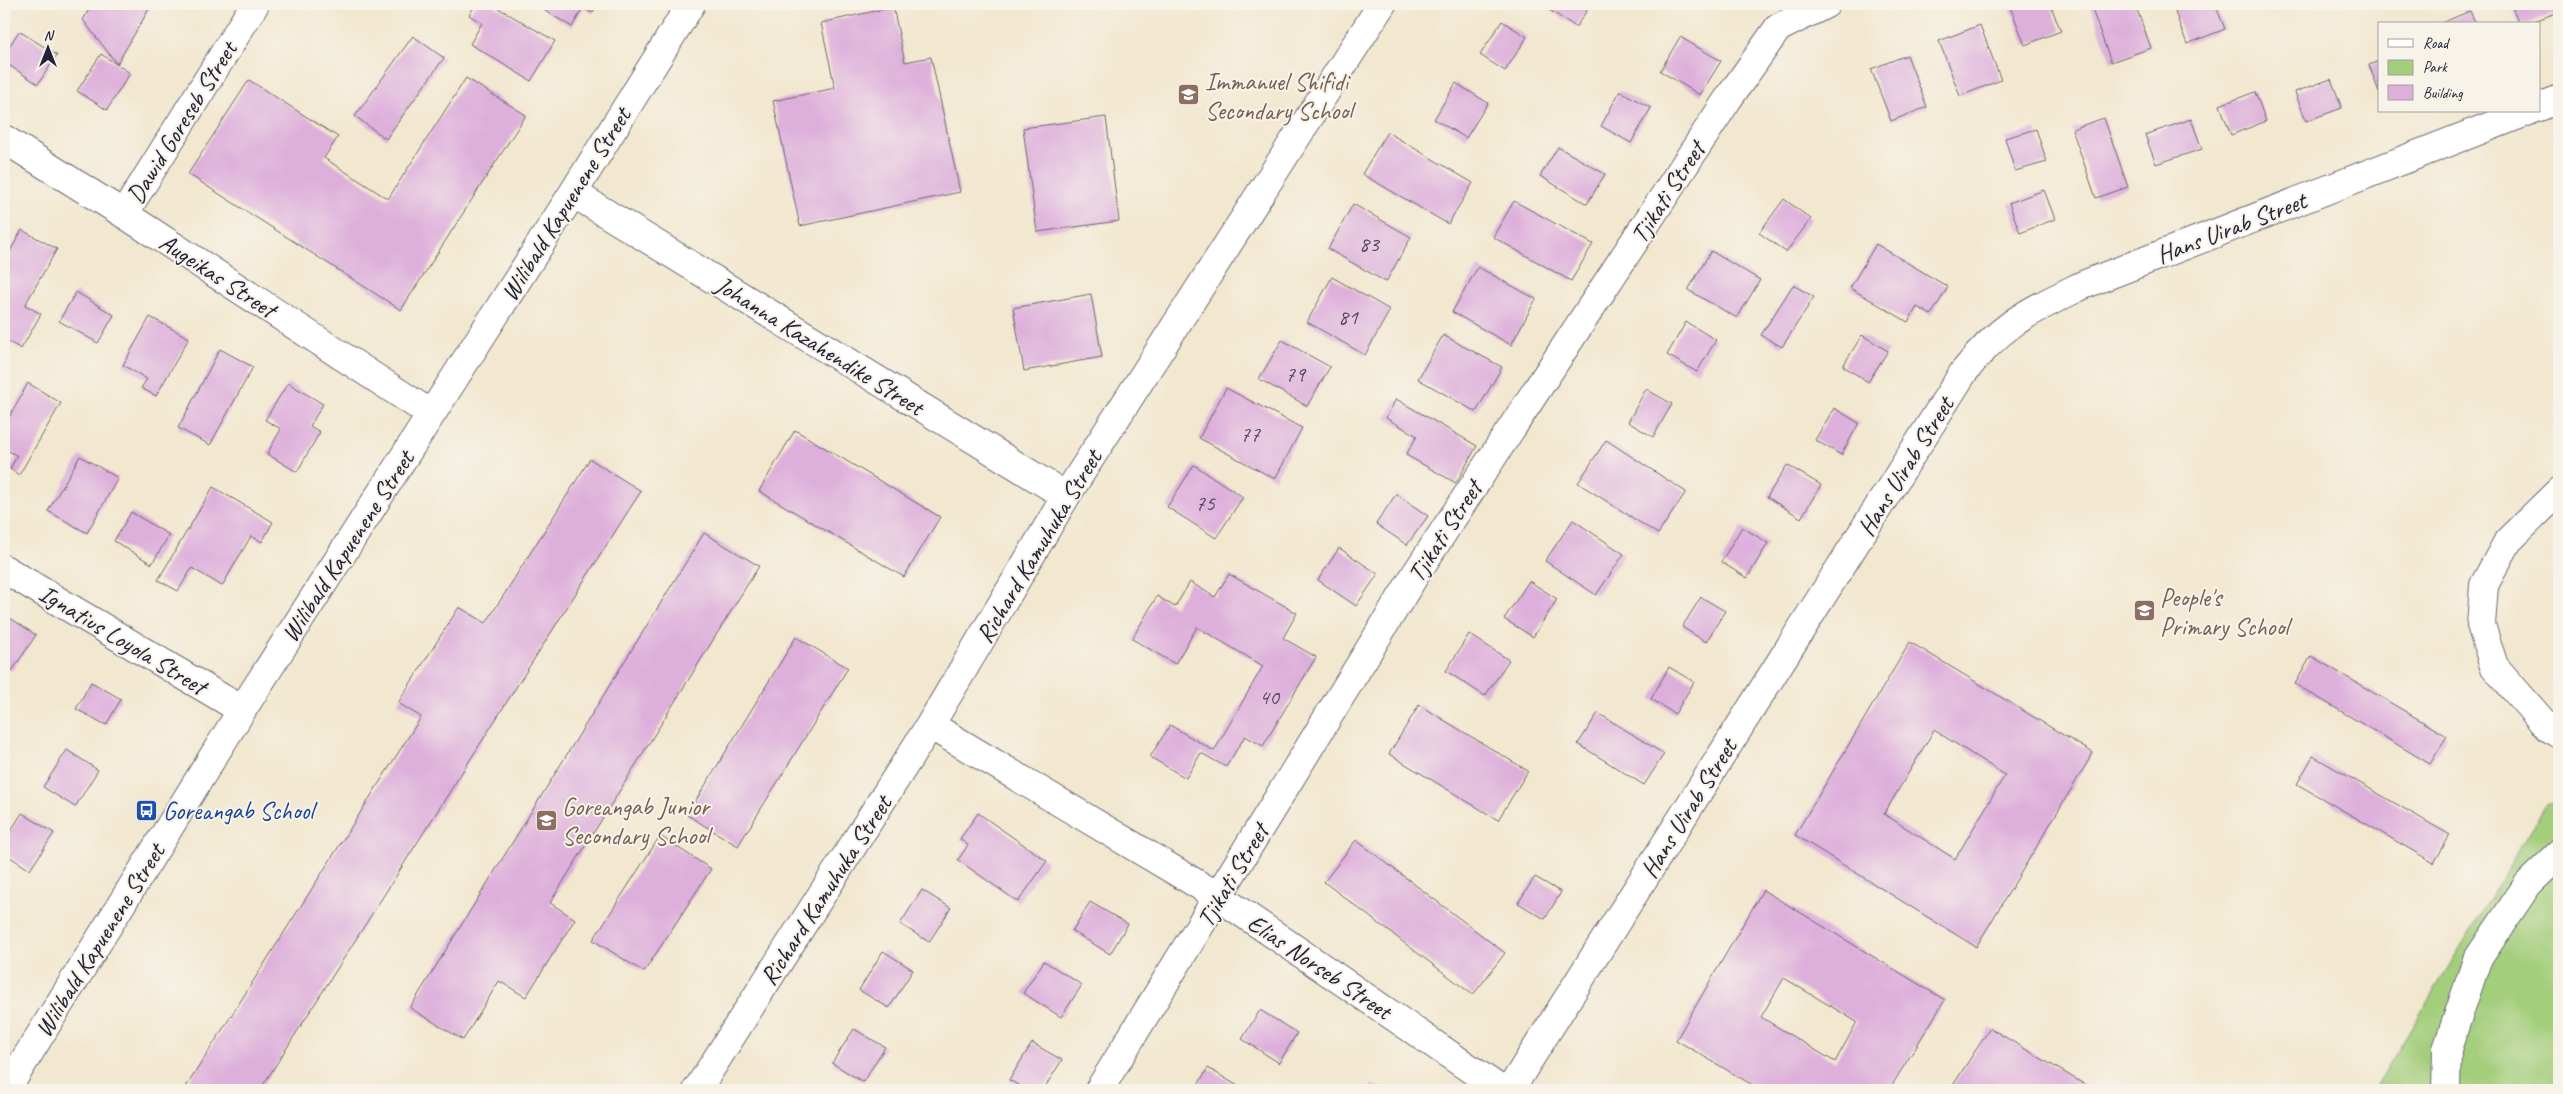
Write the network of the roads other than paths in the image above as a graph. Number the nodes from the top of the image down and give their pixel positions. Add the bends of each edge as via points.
1 (255, 4) edge
2 (691, 4) edge
3 (1382, 4) edge
4 (1826, 4) edge
5 (2559, 99) edge
6 (2540, 107) edge
7 (2526, 112) edge
8 (4, 139) edge
9 (573, 193) junction
10 (124, 214) junction
11 (431, 414) junction
12 (2559, 491) edge
13 (1066, 496) junction
14 (4, 569) edge
15 (242, 710) junction
16 (930, 726) junction
17 (2559, 734) edge
18 (2559, 854) edge
19 (1219, 897) junction
20 (6, 1090) edge
21 (697, 1090) edge
22 (1099, 1090) edge
23 (1500, 1090) edge
24 (1510, 1090) edge
25 (2446, 1090) edge

1 - 10 street, Dawid Goreseb Street
2 - 9 street, Wilibald Kapuenene Street
3 - 13 street, Richard Kamuhuka Street
4 - 19 street, Tjikati Street via 1778,28 1759,54 1415,575
5 - 6 street
7 - 24 street, Hans Uirab Street via 2083,285 2023,314 1984,346 1953,390
8 - 10 street, Augeikas Street
9 - 11 street, Wilibald Kapuenene Street
9 - 13 street, Johanna Kazahendike Street
10 - 11 street, Augeikas Street
11 - 15 street, Wilibald Kapuenene Street
12 - 17 street via 2508,541 2484,585 2481,625 2494,666 2548,728
13 - 16 street, Richard Kamuhuka Street
14 - 15 street, Ignatius Loyola Street
15 - 20 street, Wilibald Kapuenene Street
16 - 19 street, Elias Norseb Street
16 - 21 street, Richard Kamuhuka Street
18 - 25 street via 2528,884 2478,960 2447,1050
19 - 22 street, Tjikati Street
19 - 23 street, Elias Norseb Street

